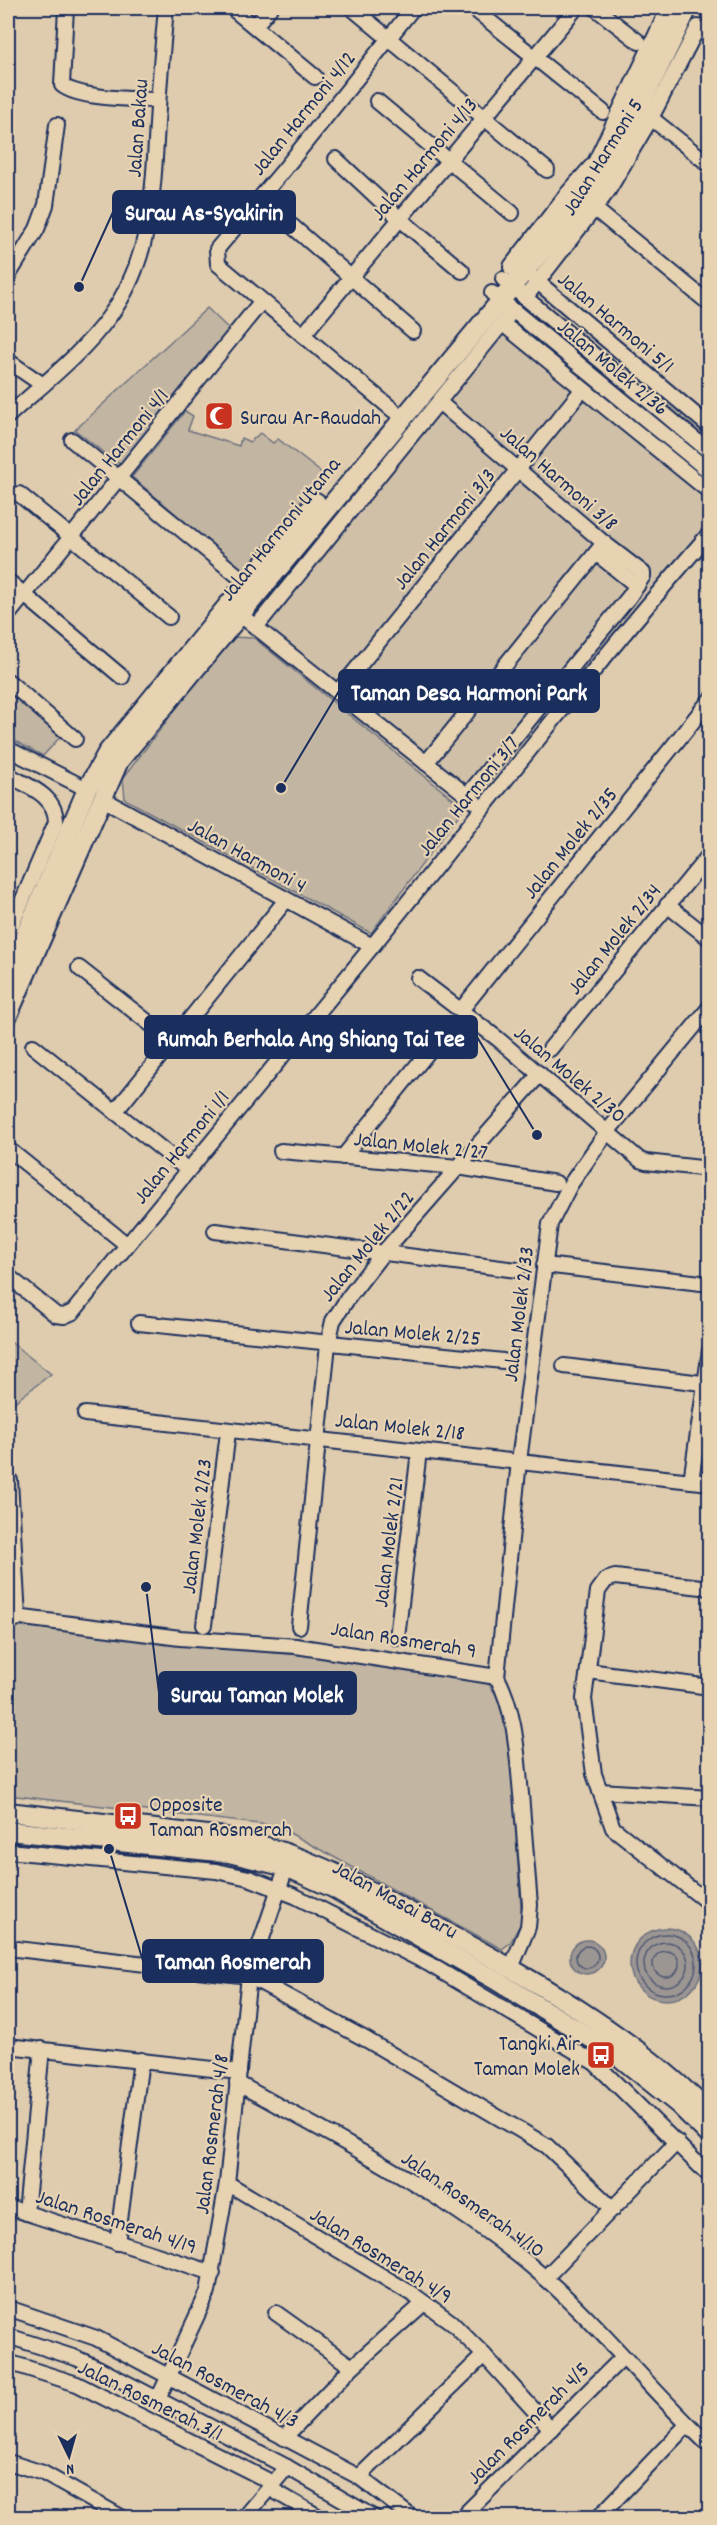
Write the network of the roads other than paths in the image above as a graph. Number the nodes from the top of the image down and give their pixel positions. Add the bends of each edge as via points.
1 (66, 8) edge
2 (166, 8) edge
3 (232, 8) edge
4 (270, 8) edge
5 (352, 8) edge
6 (412, 8) edge
7 (473, 8) edge
8 (576, 8) edge
9 (595, 8) edge
10 (671, 8) edge
11 (688, 8) edge
12 (255, 26) junction
13 (710, 37) edge
14 (387, 38) junction
15 (639, 42) dead end
16 (536, 56) junction
17 (315, 76) dead end
18 (377, 101) dead end
19 (158, 103) junction
20 (603, 112) dead end
21 (484, 118) junction
22 (651, 118) junction
23 (57, 125) dead end
24 (336, 159) dead end
25 (448, 160) junction
26 (710, 165) edge
27 (548, 170) dead end
28 (595, 209) junction
29 (512, 213) dead end
30 (400, 219) junction
31 (292, 226) dead end
32 (462, 272) dead end
33 (8, 276) edge
34 (531, 276) junction
35 (351, 277) junction
36 (508, 294) junction
37 (261, 302) junction
38 (710, 304) edge
39 (502, 324) junction
40 (413, 331) dead end
41 (303, 334) junction
42 (8, 361) edge
43 (43, 385) junction
44 (582, 390) junction
45 (440, 403) junction
46 (393, 410) junction
47 (8, 416) edge
48 (710, 427) edge
49 (72, 440) dead end
50 (710, 452) edge
51 (518, 468) junction
52 (710, 472) edge
53 (118, 479) junction
54 (710, 492) edge
55 (19, 494) dead end
56 (710, 532) edge
57 (71, 537) junction
58 (600, 548) junction
59 (237, 575) dead end
60 (8, 581) edge
61 (24, 594) junction
62 (234, 610) junction
63 (8, 615) edge
64 (169, 617) dead end
65 (256, 627) junction
66 (122, 677) dead end
67 (8, 681) edge
68 (338, 693) junction
69 (710, 700) edge
70 (75, 739) dead end
71 (8, 749) edge
72 (426, 763) junction
73 (8, 775) edge
74 (87, 789) junction
75 (467, 796) junction
76 (103, 799) junction
77 (482, 808) junction
78 (710, 854) edge
79 (286, 900) junction
80 (667, 905) junction
81 (8, 934) edge
82 (710, 939) edge
83 (372, 946) junction
84 (79, 968) dead end
85 (8, 976) edge
86 (418, 978) dead end
87 (710, 1007) edge
88 (461, 1010) junction
89 (8, 1015) edge
90 (172, 1041) junction
91 (437, 1041) dead end
92 (33, 1046) dead end
93 (550, 1050) dead end
94 (540, 1074) junction
95 (115, 1112) junction
96 (607, 1132) junction
97 (8, 1149) edge
98 (281, 1151) dead end
99 (343, 1157) junction
100 (458, 1167) junction
101 (710, 1169) edge
102 (188, 1170) junction
103 (556, 1183) dead end
104 (215, 1231) dead end
105 (126, 1244) junction
106 (382, 1254) junction
107 (544, 1265) junction
108 (517, 1270) dead end
109 (8, 1276) edge
110 (710, 1284) edge
111 (139, 1323) dead end
112 (328, 1344) junction
113 (710, 1350) edge
114 (503, 1361) dead end
115 (564, 1365) dead end
116 (707, 1384) edge
117 (85, 1414) dead end
118 (228, 1432) junction
119 (319, 1440) junction
120 (419, 1451) junction
121 (519, 1461) junction
122 (8, 1481) edge
123 (691, 1481) junction
124 (710, 1484) edge
125 (710, 1588) edge
126 (12, 1616) edge
127 (204, 1625) dead end
128 (299, 1626) dead end
129 (397, 1638) dead end
130 (588, 1671) junction
131 (497, 1677) junction
132 (710, 1687) edge
133 (600, 1791) junction
134 (710, 1798) edge
135 (8, 1812) edge
136 (8, 1831) edge
137 (8, 1851) edge
138 (286, 1868) junction
139 (278, 1888) junction
140 (710, 1904) edge
141 (8, 1948) edge
142 (472, 1967) junction
143 (511, 1968) junction
144 (249, 1976) junction
145 (8, 2046) edge
146 (42, 2049) junction
147 (141, 2060) junction
148 (238, 2077) junction
149 (710, 2114) edge
150 (710, 2136) edge
151 (677, 2142) junction
152 (710, 2176) edge
153 (227, 2182) junction
154 (8, 2207) edge
155 (613, 2209) junction
156 (26, 2213) junction
157 (117, 2243) junction
158 (213, 2274) junction
159 (545, 2278) junction
160 (424, 2303) junction
161 (8, 2308) edge
162 (276, 2313) dead end
163 (8, 2336) edge
164 (484, 2355) junction
165 (623, 2357) junction
166 (8, 2362) edge
167 (352, 2367) junction
168 (170, 2376) junction
169 (158, 2399) junction
170 (687, 2425) junction
171 (551, 2429) junction
172 (284, 2438) junction
173 (710, 2446) edge
174 (8, 2462) edge
175 (287, 2467) junction
176 (359, 2477) junction
177 (271, 2486) junction
178 (115, 2516) edge
179 (244, 2517) edge
180 (321, 2517) edge
181 (375, 2517) edge
182 (413, 2517) edge
183 (461, 2517) edge
184 (598, 2517) edge

1 - 19 street via 62,86 72,91
2 - 19 street, Jalan Bakau
3 - 12 street
4 - 12 street
5 - 14 street
6 - 14 street, Jalan Harmoni 4/12
7 - 16 street
8 - 16 street, Jalan Harmoni 4/13
9 - 15 street
10 - 36 main road, Jalan Harmoni Utama via 597,162 568,196
11 - 34 main road, Jalan Harmoni Utama via 608,171
12 - 17 street
13 - 22 street, Jalan Harmoni 5 via 698,27
14 - 21 street
14 - 37 street, Jalan Harmoni 4/12 via 217,249 218,264
16 - 20 street
16 - 21 street, Jalan Harmoni 4/13
18 - 25 street
19 - 43 street, Jalan Bakau via 147,234 132,281 91,339
21 - 25 street, Jalan Harmoni 4/13
21 - 27 street
22 - 26 street
22 - 28 street, Jalan Harmoni 5
23 - 33 street via 46,205 37,229
24 - 30 street
25 - 29 street
25 - 30 street, Jalan Harmoni 4/13
28 - 34 street, Jalan Harmoni 5
28 - 38 street
30 - 32 street
30 - 35 street, Jalan Harmoni 4/13
31 - 35 street
34 - 36 main road, Jalan Harmoni Utama
34 - 48 street, Jalan Harmoni 5/1
35 - 40 street
35 - 41 street, Jalan Harmoni 4/13
36 - 39 street
36 - 46 main road, Jalan Harmoni Utama
36 - 50 street, Jalan Molek 2/36
36 - 52 street, Jalan Molek 2/36
36 - 62 main road, Jalan Harmoni Utama
37 - 41 street, Jalan Harmoni 4/12
37 - 53 street, Jalan Harmoni 4/1
39 - 44 street
39 - 45 street
41 - 46 street, Jalan Harmoni 4/12
42 - 43 street
43 - 47 street, Jalan Bakau
44 - 51 street, Jalan Harmoni 3/3
44 - 54 street
45 - 51 street, Jalan Harmoni 3/8
45 - 65 street
46 - 62 main road, Jalan Harmoni Utama
49 - 53 street
51 - 58 street, Jalan Harmoni 3/8
51 - 68 street, Jalan Harmoni 3/3
53 - 57 street, Jalan Harmoni 4/1
53 - 59 street
55 - 57 street
56 - 77 street, Jalan Harmoni 3/7
57 - 61 street, Jalan Harmoni 4/1
57 - 64 street
58 - 72 street
58 - 75 street, Jalan Harmoni 3/8 via 643,573 642,579
60 - 61 street
61 - 63 street, Jalan Harmoni 4/1
61 - 66 street
62 - 65 street
62 - 74 main road, Jalan Harmoni Utama via 107,753
62 - 76 main road, Jalan Harmoni Utama via 119,761
65 - 68 street
67 - 70 street
68 - 72 street
69 - 88 street, Jalan Molek 2/35
71 - 74 street
72 - 75 street
73 - 81 street via 49,799 56,814
74 - 85 main road, Jalan Harmoni Utama
75 - 77 street
76 - 79 street, Jalan Harmoni 4
76 - 89 main road, Jalan Harmoni Utama
77 - 83 street, Jalan Harmoni 3/7
78 - 80 street, Jalan Molek 2/34
79 - 83 street, Jalan Harmoni 4
79 - 90 street
80 - 82 street
80 - 93 street, Jalan Molek 2/34
83 - 102 street, Jalan Harmoni 1/1
84 - 90 street
86 - 88 street, Jalan Molek 2/30
87 - 96 street, Jalan Molek 2/33
88 - 94 street, Jalan Molek 2/30
90 - 95 street
91 - 99 street
92 - 95 street
94 - 96 street, Jalan Molek 2/30
94 - 100 street, Jalan Molek 2/22
95 - 102 street
96 - 101 street, Jalan Molek 2/30 via 646,1162
96 - 107 street, Jalan Molek 2/33 via 570,1185 550,1224
97 - 105 street
98 - 99 street, Jalan Molek 2/27
99 - 100 street, Jalan Molek 2/27
100 - 103 street, Jalan Molek 2/27
100 - 106 street, Jalan Molek 2/22
102 - 105 street, Jalan Harmoni 1/1
104 - 106 street
105 - 109 street, Jalan Harmoni 1/1 via 73,1312 64,1316 56,1315
106 - 108 street
106 - 112 street, Jalan Molek 2/22 via 339,1309
107 - 110 street
107 - 121 street, Jalan Molek 2/33
111 - 112 street, Jalan Molek 2/25
112 - 114 street, Jalan Molek 2/25
112 - 119 street, Jalan Molek 2/22
113 - 116 street
115 - 116 street
116 - 123 street
117 - 118 street, Jalan Molek 2/18
118 - 119 street, Jalan Molek 2/18
118 - 127 street, Jalan Molek 2/23
119 - 120 street, Jalan Molek 2/18
119 - 128 street, Jalan Molek 2/22
120 - 121 street, Jalan Molek 2/18
120 - 129 street, Jalan Molek 2/21
121 - 123 street, Jalan Molek 2/18
121 - 131 street, Jalan Molek 2/33
122 - 126 main road
123 - 124 street, Jalan Molek 2/18
125 - 130 street via 615,1577 606,1580 598,1591
126 - 131 street, Jalan Rosmerah 9 via 180,1638 296,1646
130 - 132 street
130 - 133 street via 584,1699
131 - 143 street, Jalan Rosmerah 9 via 512,1712 530,1905 528,1927
133 - 134 street
133 - 140 street via 613,1828
135 - 143 main road, Jalan Masai Baru via 225,1837 274,1848 323,1867
136 - 138 main road, Jalan Masai Baru via 229,1853
137 - 139 street via 216,1871
138 - 139 street, Jalan Rosmerah 4/8
138 - 142 main road, Jalan Masai Baru via 333,1888
139 - 144 street, Jalan Rosmerah 4/8
139 - 151 street via 429,1964 595,2063
141 - 144 street
142 - 143 main road via 494,1975
142 - 150 main road, Jalan Masai Baru via 612,2051 679,2105
143 - 149 main road, Jalan Masai Baru via 629,2044
144 - 148 street, Jalan Rosmerah 4/8
144 - 155 street via 547,2146
145 - 146 street
146 - 147 street
146 - 156 street
147 - 148 street
147 - 157 street
148 - 153 street, Jalan Rosmerah 4/8
148 - 159 street, Jalan Rosmerah 4/10 via 415,2184 503,2243
151 - 152 street
151 - 155 street
153 - 158 street, Jalan Rosmerah 4/8
153 - 160 street, Jalan Rosmerah 4/9
154 - 156 street, Jalan Rosmerah 4/19
155 - 159 street
156 - 157 street, Jalan Rosmerah 4/19
157 - 158 street, Jalan Rosmerah 4/19
158 - 168 street, Jalan Rosmerah 4/8
159 - 165 street, Jalan Rosmerah 4/10
160 - 164 street, Jalan Rosmerah 4/9 via 451,2322
160 - 167 street
161 - 168 street, Jalan Rosmerah 4/3 via 96,2338
162 - 167 street
163 - 169 street via 76,2358
164 - 171 street, Jalan Rosmerah 4/9
164 - 176 street
165 - 170 street, Jalan Rosmerah 4/10
165 - 171 street, Jalan Rosmerah 4/5
166 - 177 street, Jalan Rosmerah 3/1 via 77,2384
167 - 172 street
168 - 169 street, Jalan Rosmerah 4/8
168 - 172 street, Jalan Rosmerah 4/3
169 - 175 street
170 - 173 street, Jalan Rosmerah 4/10
170 - 184 street
171 - 183 street, Jalan Rosmerah 4/5
172 - 176 street, Jalan Rosmerah 4/3
174 - 178 street via 43,2473
175 - 177 street
175 - 181 street
176 - 182 street, Jalan Rosmerah 4/3
177 - 179 street
177 - 180 street, Jalan Rosmerah 3/1

